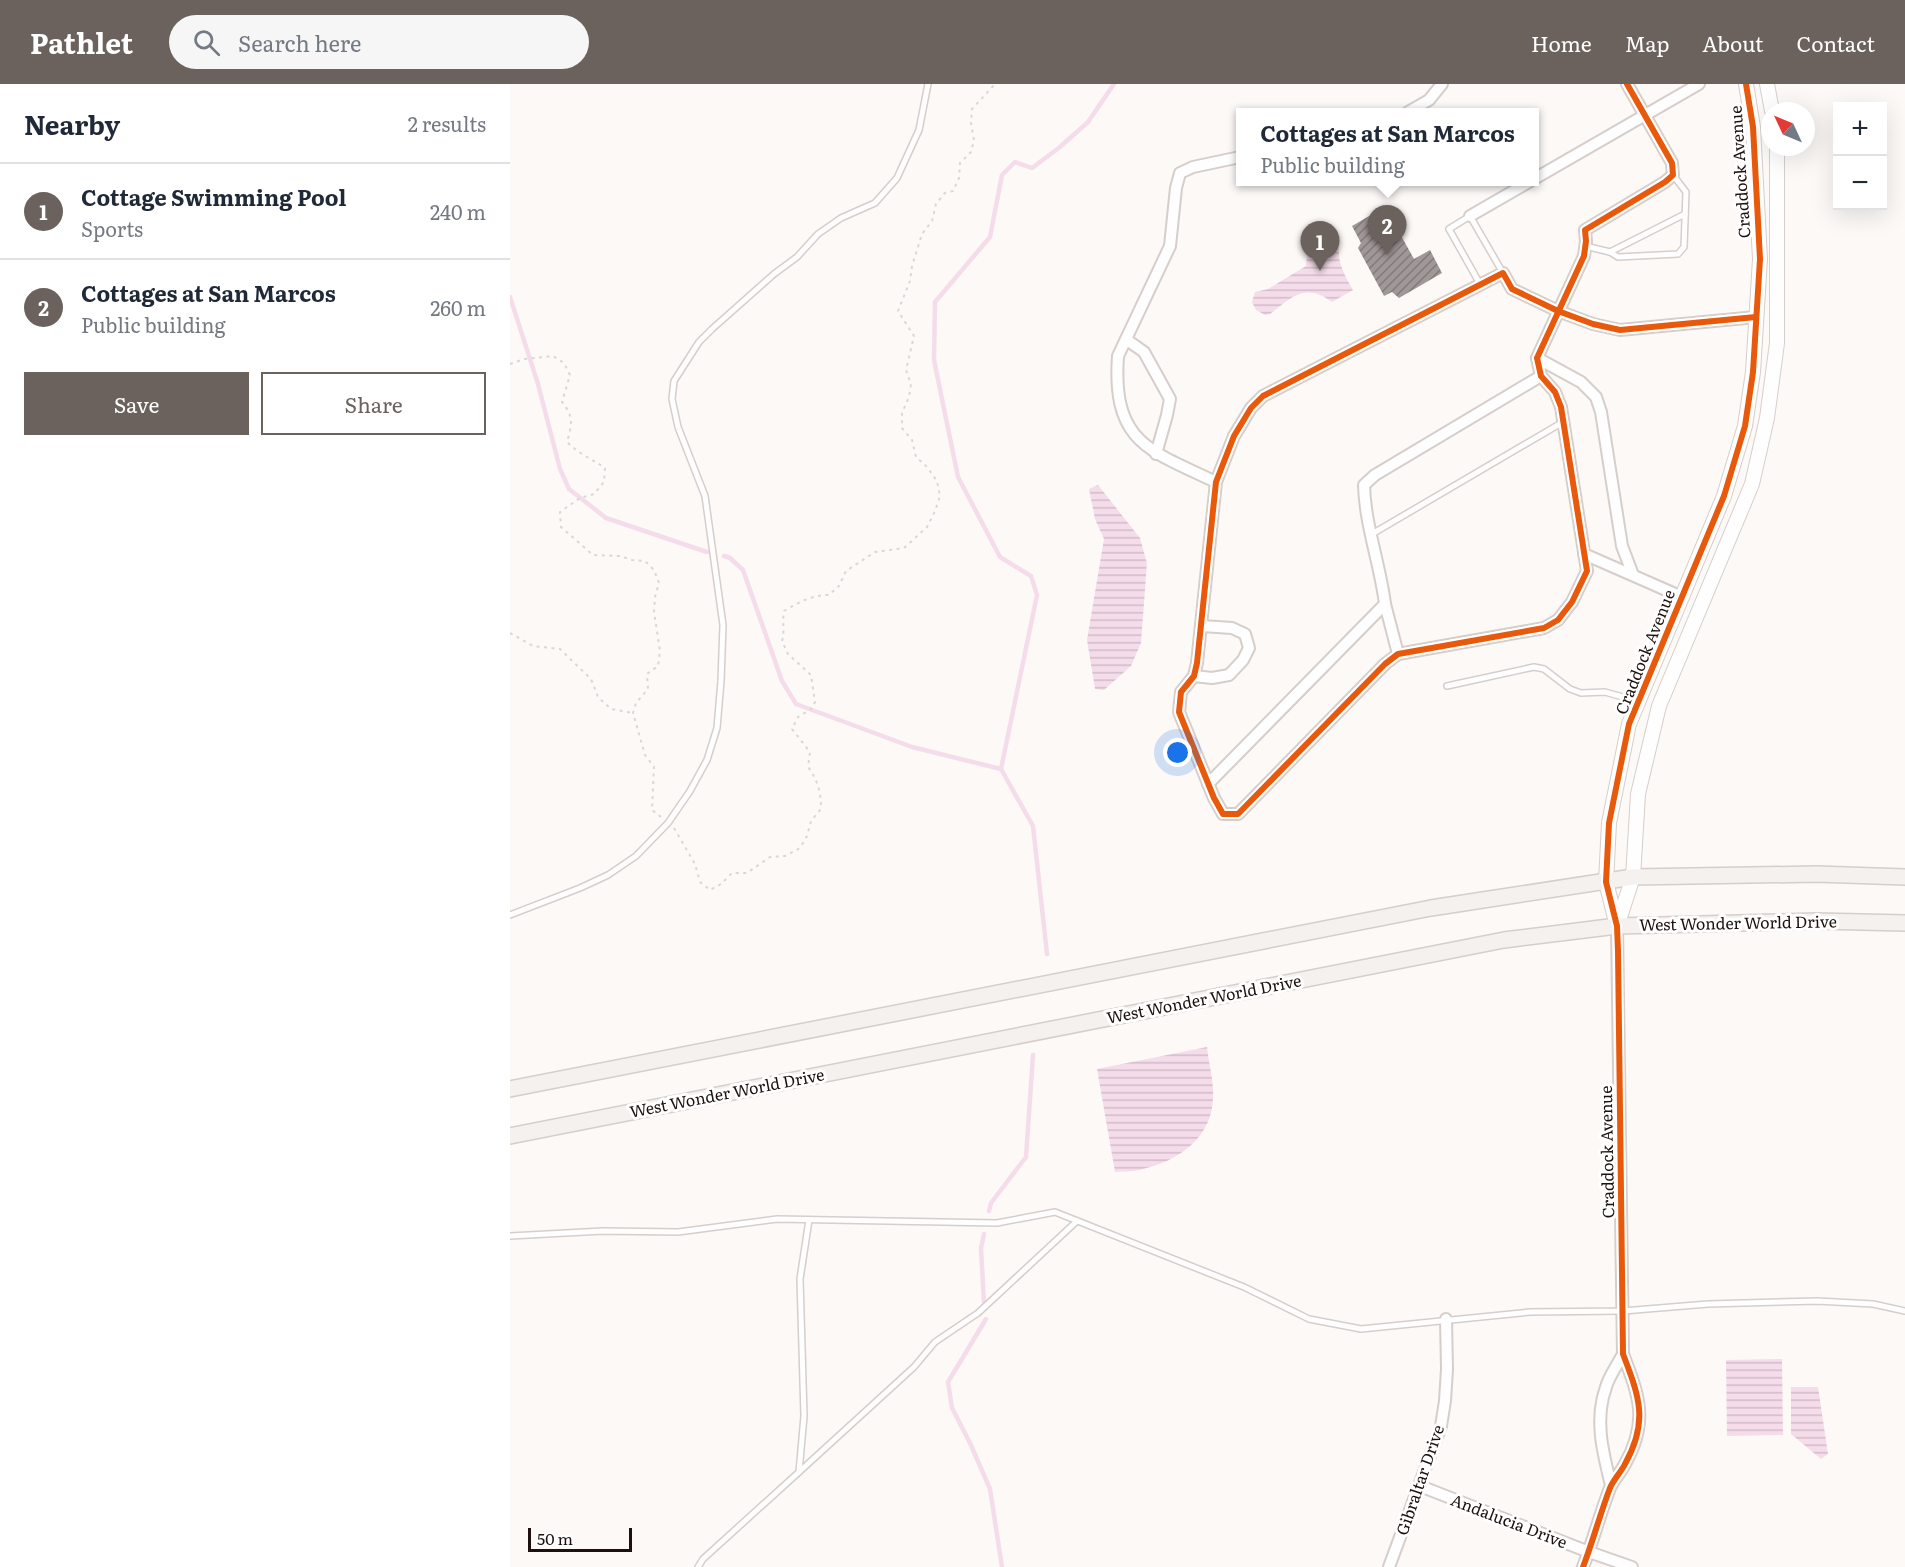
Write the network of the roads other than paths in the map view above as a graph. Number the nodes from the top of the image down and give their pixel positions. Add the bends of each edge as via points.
1 (928, 84) edge
2 (1442, 84) edge
3 (1627, 84) edge
4 (1699, 84) edge
5 (1746, 84) edge
6 (1767, 84) edge
7 (1770, 102) edge
8 (1415, 108) edge
9 (1645, 115) junction
10 (1777, 156) edge
11 (1236, 158) edge
12 (1673, 175) junction
13 (1539, 176) edge
14 (1522, 186) edge
15 (1685, 214) junction
16 (1470, 216) junction
17 (1585, 246) junction
18 (1610, 252) junction
19 (1503, 273) junction
20 (1481, 285) junction
21 (1558, 311) junction
22 (1756, 317) junction
23 (1127, 340) junction
24 (1537, 358) junction
25 (1541, 376) junction
26 (1563, 422) junction
27 (1156, 454) junction
28 (1216, 482) junction
29 (1372, 534) junction
30 (1584, 554) junction
31 (1633, 575) junction
32 (1682, 597) junction
33 (1385, 604) junction
34 (1202, 626) junction
35 (1398, 654) junction
36 (1194, 676) junction
37 (1447, 686) dead end
38 (1638, 701) junction
39 (1208, 784) junction
40 (1633, 877) junction
41 (1905, 877) edge
42 (1606, 882) junction
43 (510, 915) edge
44 (1905, 923) edge
45 (1617, 926) junction
46 (510, 1089) edge
47 (510, 1136) edge
48 (809, 1220) junction
49 (1077, 1221) junction
50 (510, 1236) edge
51 (1623, 1311) junction
52 (1905, 1311) edge
53 (1446, 1319) junction
54 (1623, 1354) junction
55 (800, 1472) junction
56 (1611, 1485) junction
57 (1420, 1486) junction
58 (1589, 1552) junction
59 (698, 1567) edge
60 (1389, 1567) edge
61 (1583, 1567) edge
62 (1632, 1567) edge

1 - 43 lane via 919,129 897,178 875,203 841,218 818,234 712,329 674,381 672,399 678,427 705,496 723,626 717,728 707,760 669,823 636,856 608,875
2 - 8 street via 1429,100
3 - 9 street
4 - 9 street
5 - 22 street, Craddock Avenue via 1754,127 1759,248
6 - 7 street
9 - 12 street via 1672,163
9 - 13 street
10 - 40 street, Craddock Avenue via 1777,343 1767,418 1752,484 1659,706 1638,794
11 - 23 street via 1180,173 1170,246
12 - 15 lane via 1686,192
12 - 17 street via 1585,230
14 - 16 street
15 - 18 lane
15 - 18 lane via 1684,248 1678,254 1618,257
16 - 19 lane
16 - 20 lane via 1449,230
17 - 18 lane
17 - 21 street
19 - 20 street
19 - 21 street via 1512,289
20 - 28 street via 1263,396 1234,436
21 - 22 street via 1620,330
21 - 24 street
22 - 32 street, Craddock Avenue via 1745,426 1724,496
23 - 27 street via 1118,356 1118,402 1128,428
23 - 27 street via 1144,352 1170,399
24 - 25 street
24 - 31 street via 1581,382 1596,397 1622,546
25 - 26 street via 1555,392
25 - 29 street via 1364,485
26 - 29 lane
26 - 30 street
27 - 28 street
28 - 34 street
29 - 33 street
30 - 31 street
30 - 35 street via 1587,571 1572,602 1558,620 1544,628
31 - 32 street
32 - 38 street, Craddock Avenue
33 - 35 street
33 - 39 street
34 - 36 street
34 - 36 street via 1232,628 1245,634 1249,648 1228,675
35 - 39 street via 1238,814 1223,814
36 - 39 street via 1181,692 1179,712
37 - 38 lane via 1534,667 1545,669 1569,689 1581,693 1605,692
38 - 42 street, Craddock Avenue via 1629,724 1609,823
40 - 41 main road
40 - 42 main road
40 - 45 street, Craddock Avenue
42 - 45 street, Craddock Avenue
42 - 46 main road via 1431,908
44 - 45 main road, West Wonder World Drive
45 - 47 main road, West Wonder World Drive via 1504,940
45 - 51 street, Craddock Avenue
48 - 49 lane via 997,1223 1055,1212
48 - 50 lane via 777,1219 678,1232
48 - 55 lane via 800,1279 804,1416
49 - 53 lane via 1244,1287 1309,1319 1361,1329
49 - 55 lane via 978,1312 935,1342 914,1367
51 - 52 lane via 1817,1300
51 - 53 lane via 1530,1312
51 - 54 street, Craddock Avenue
53 - 57 street, Gibraltar Drive via 1445,1401
54 - 56 street via 1606,1386 1600,1409 1600,1434
54 - 56 street via 1641,1413 1634,1444
55 - 59 lane
56 - 58 street
57 - 58 street, Andalucia Drive
57 - 60 street, Gibraltar Drive
58 - 61 street
58 - 62 street, Andalucia Drive

